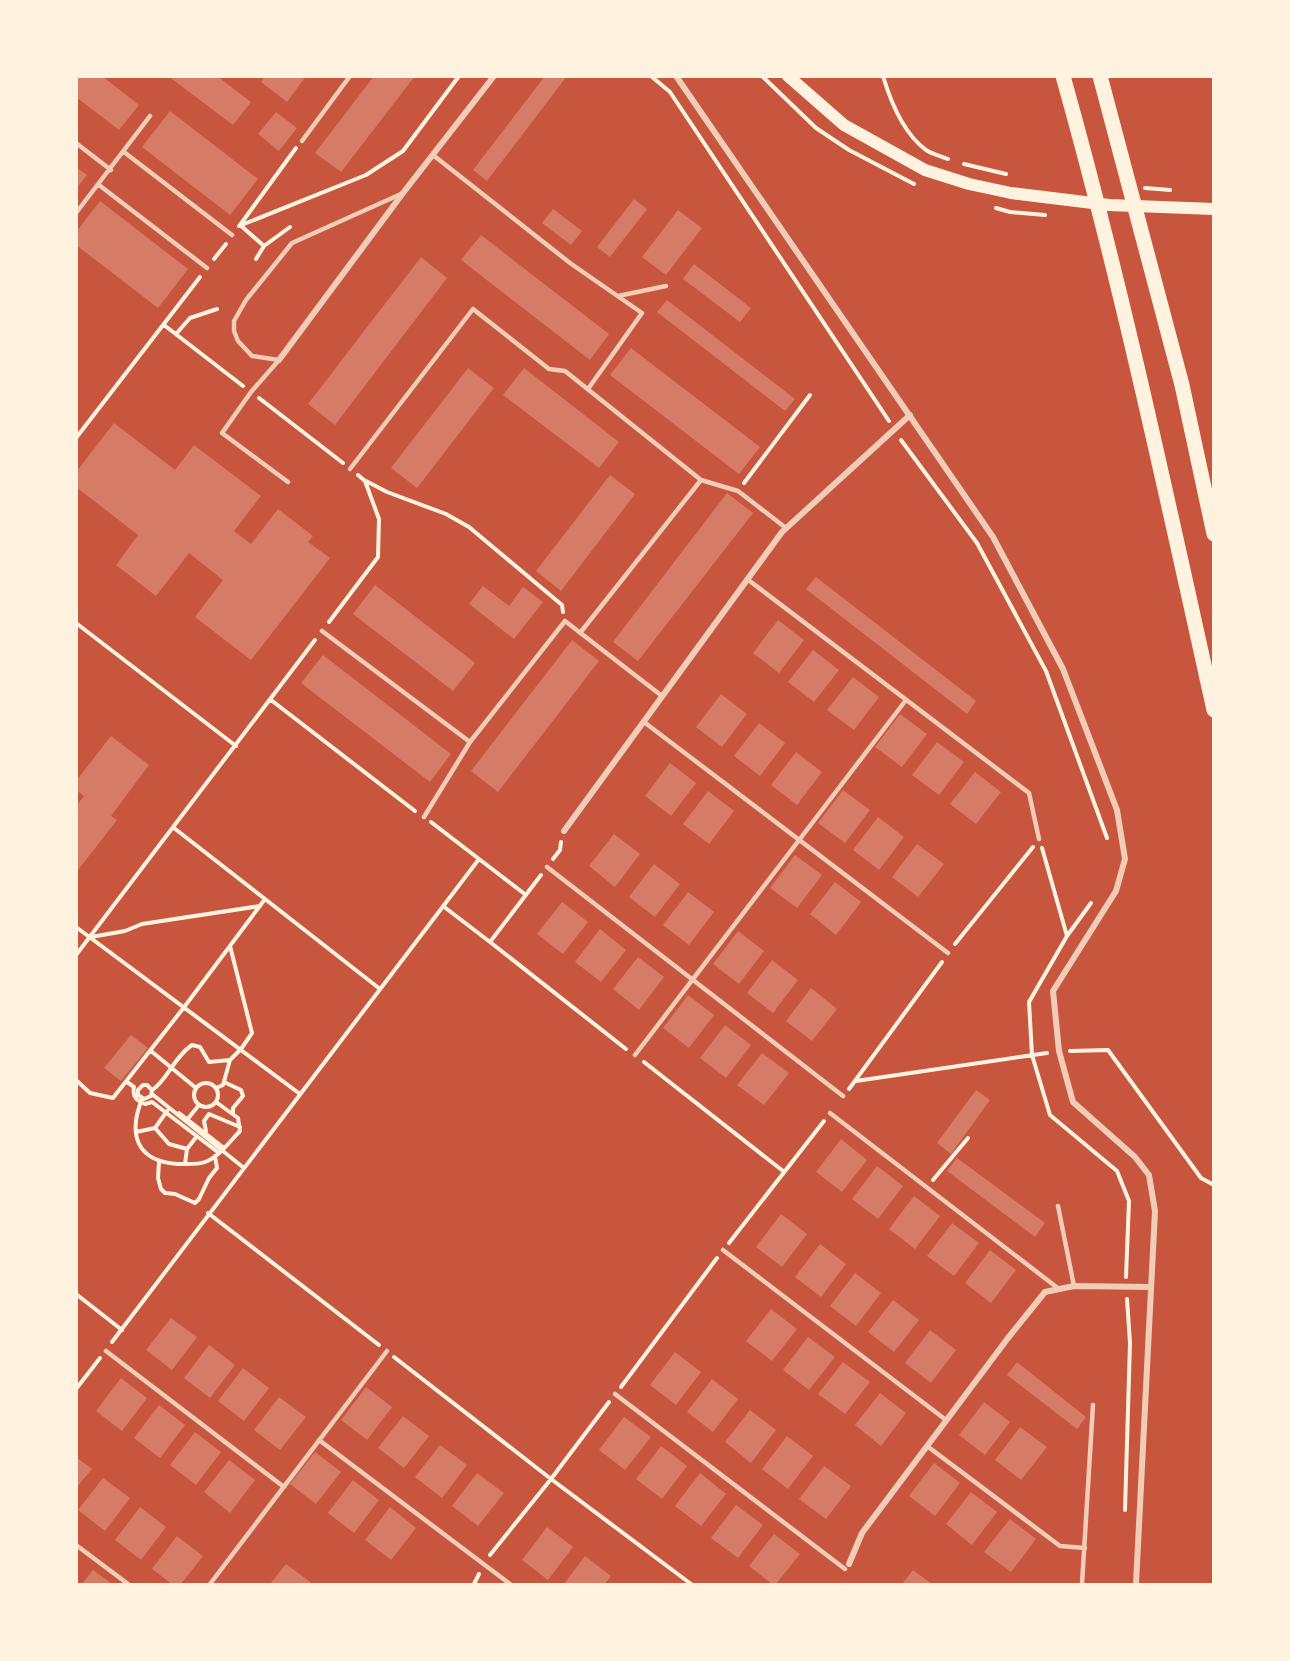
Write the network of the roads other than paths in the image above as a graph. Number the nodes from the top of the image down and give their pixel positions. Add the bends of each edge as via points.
1 (350, 76) edge
2 (494, 76) edge
3 (676, 76) edge
4 (788, 76) edge
5 (1063, 76) edge
6 (1100, 76) edge
7 (150, 116) dead end
8 (302, 141) road end
9 (76, 143) edge
10 (124, 152) junction
11 (433, 155) junction
12 (111, 170) junction
13 (99, 185) junction
14 (403, 193) junction
15 (1208, 209) edge
16 (76, 213) edge
17 (232, 235) road end
18 (207, 268) road end
19 (666, 286) dead end
20 (618, 296) junction
21 (279, 360) junction
22 (588, 389) junction
23 (910, 415) junction
24 (350, 469) road end
25 (701, 480) junction
26 (288, 482) dead end
27 (786, 528) junction
28 (1214, 534) edge
29 (747, 579) junction
30 (322, 631) road end
31 (580, 633) junction
32 (662, 696) junction
33 (906, 700) junction
34 (1214, 710) edge
35 (644, 722) junction
36 (470, 742) junction
37 (424, 817) road end
38 (564, 831) road end
39 (1039, 839) road end
40 (799, 840) junction
41 (547, 867) road end
42 (948, 953) road end
43 (693, 980) junction
44 (635, 1056) dead end
45 (843, 1096) road end
46 (830, 1113) road end
47 (1058, 1206) dead end
48 (723, 1250) road end
49 (1074, 1286) junction
50 (1151, 1287) junction
51 (1059, 1289) junction
52 (106, 1351) road end
53 (387, 1351) road end
54 (615, 1394) road end
55 (1093, 1405) dead end
56 (946, 1420) junction
57 (319, 1440) junction
58 (927, 1446) junction
59 (284, 1487) junction
60 (76, 1545) edge
61 (1085, 1548) junction
62 (847, 1567) joint
63 (128, 1584) edge
64 (210, 1584) edge
65 (510, 1584) edge
66 (1082, 1584) edge
67 (1136, 1584) edge

1 - 8 lane
2 - 11 street
3 - 23 street
4 - 15 main road via 844,125 925,170 969,184 1109,205
5 - 34 main road via 1145,396
6 - 28 main road via 1182,385
7 - 10 lane
9 - 12 lane
10 - 12 lane
10 - 17 lane
11 - 14 street
11 - 20 lane
12 - 13 lane
13 - 16 lane
13 - 18 lane
14 - 21 street
14 - 21 lane via 292,243 246,300 234,321 238,341 252,356
19 - 20 lane
20 - 22 lane via 642,314
21 - 26 lane via 222,433
22 - 24 lane via 565,371 549,369 473,309
22 - 25 lane
23 - 27 street
23 - 50 street via 993,537 1063,669 1117,810 1125,859 1116,891 1053,991 1059,1051 1073,1102 1135,1156 1149,1175 1155,1211
25 - 27 lane via 738,491
25 - 31 lane
27 - 29 street
29 - 32 street
29 - 33 lane
30 - 36 lane
31 - 32 lane
31 - 36 lane via 565,621
32 - 35 street
33 - 39 lane via 1029,793
33 - 40 lane
35 - 38 street
35 - 40 lane
36 - 37 lane
40 - 42 lane
40 - 43 lane
41 - 43 lane
43 - 44 lane
43 - 45 lane
46 - 51 lane
47 - 49 lane
48 - 56 lane
49 - 50 street
49 - 51 street
50 - 67 street
51 - 56 street via 1045,1292
52 - 59 lane
53 - 57 lane
54 - 62 lane
55 - 61 lane
56 - 58 street
57 - 59 lane
57 - 65 lane
58 - 61 lane via 1060,1546
58 - 62 street via 862,1533
59 - 64 lane
60 - 63 lane
61 - 66 lane

